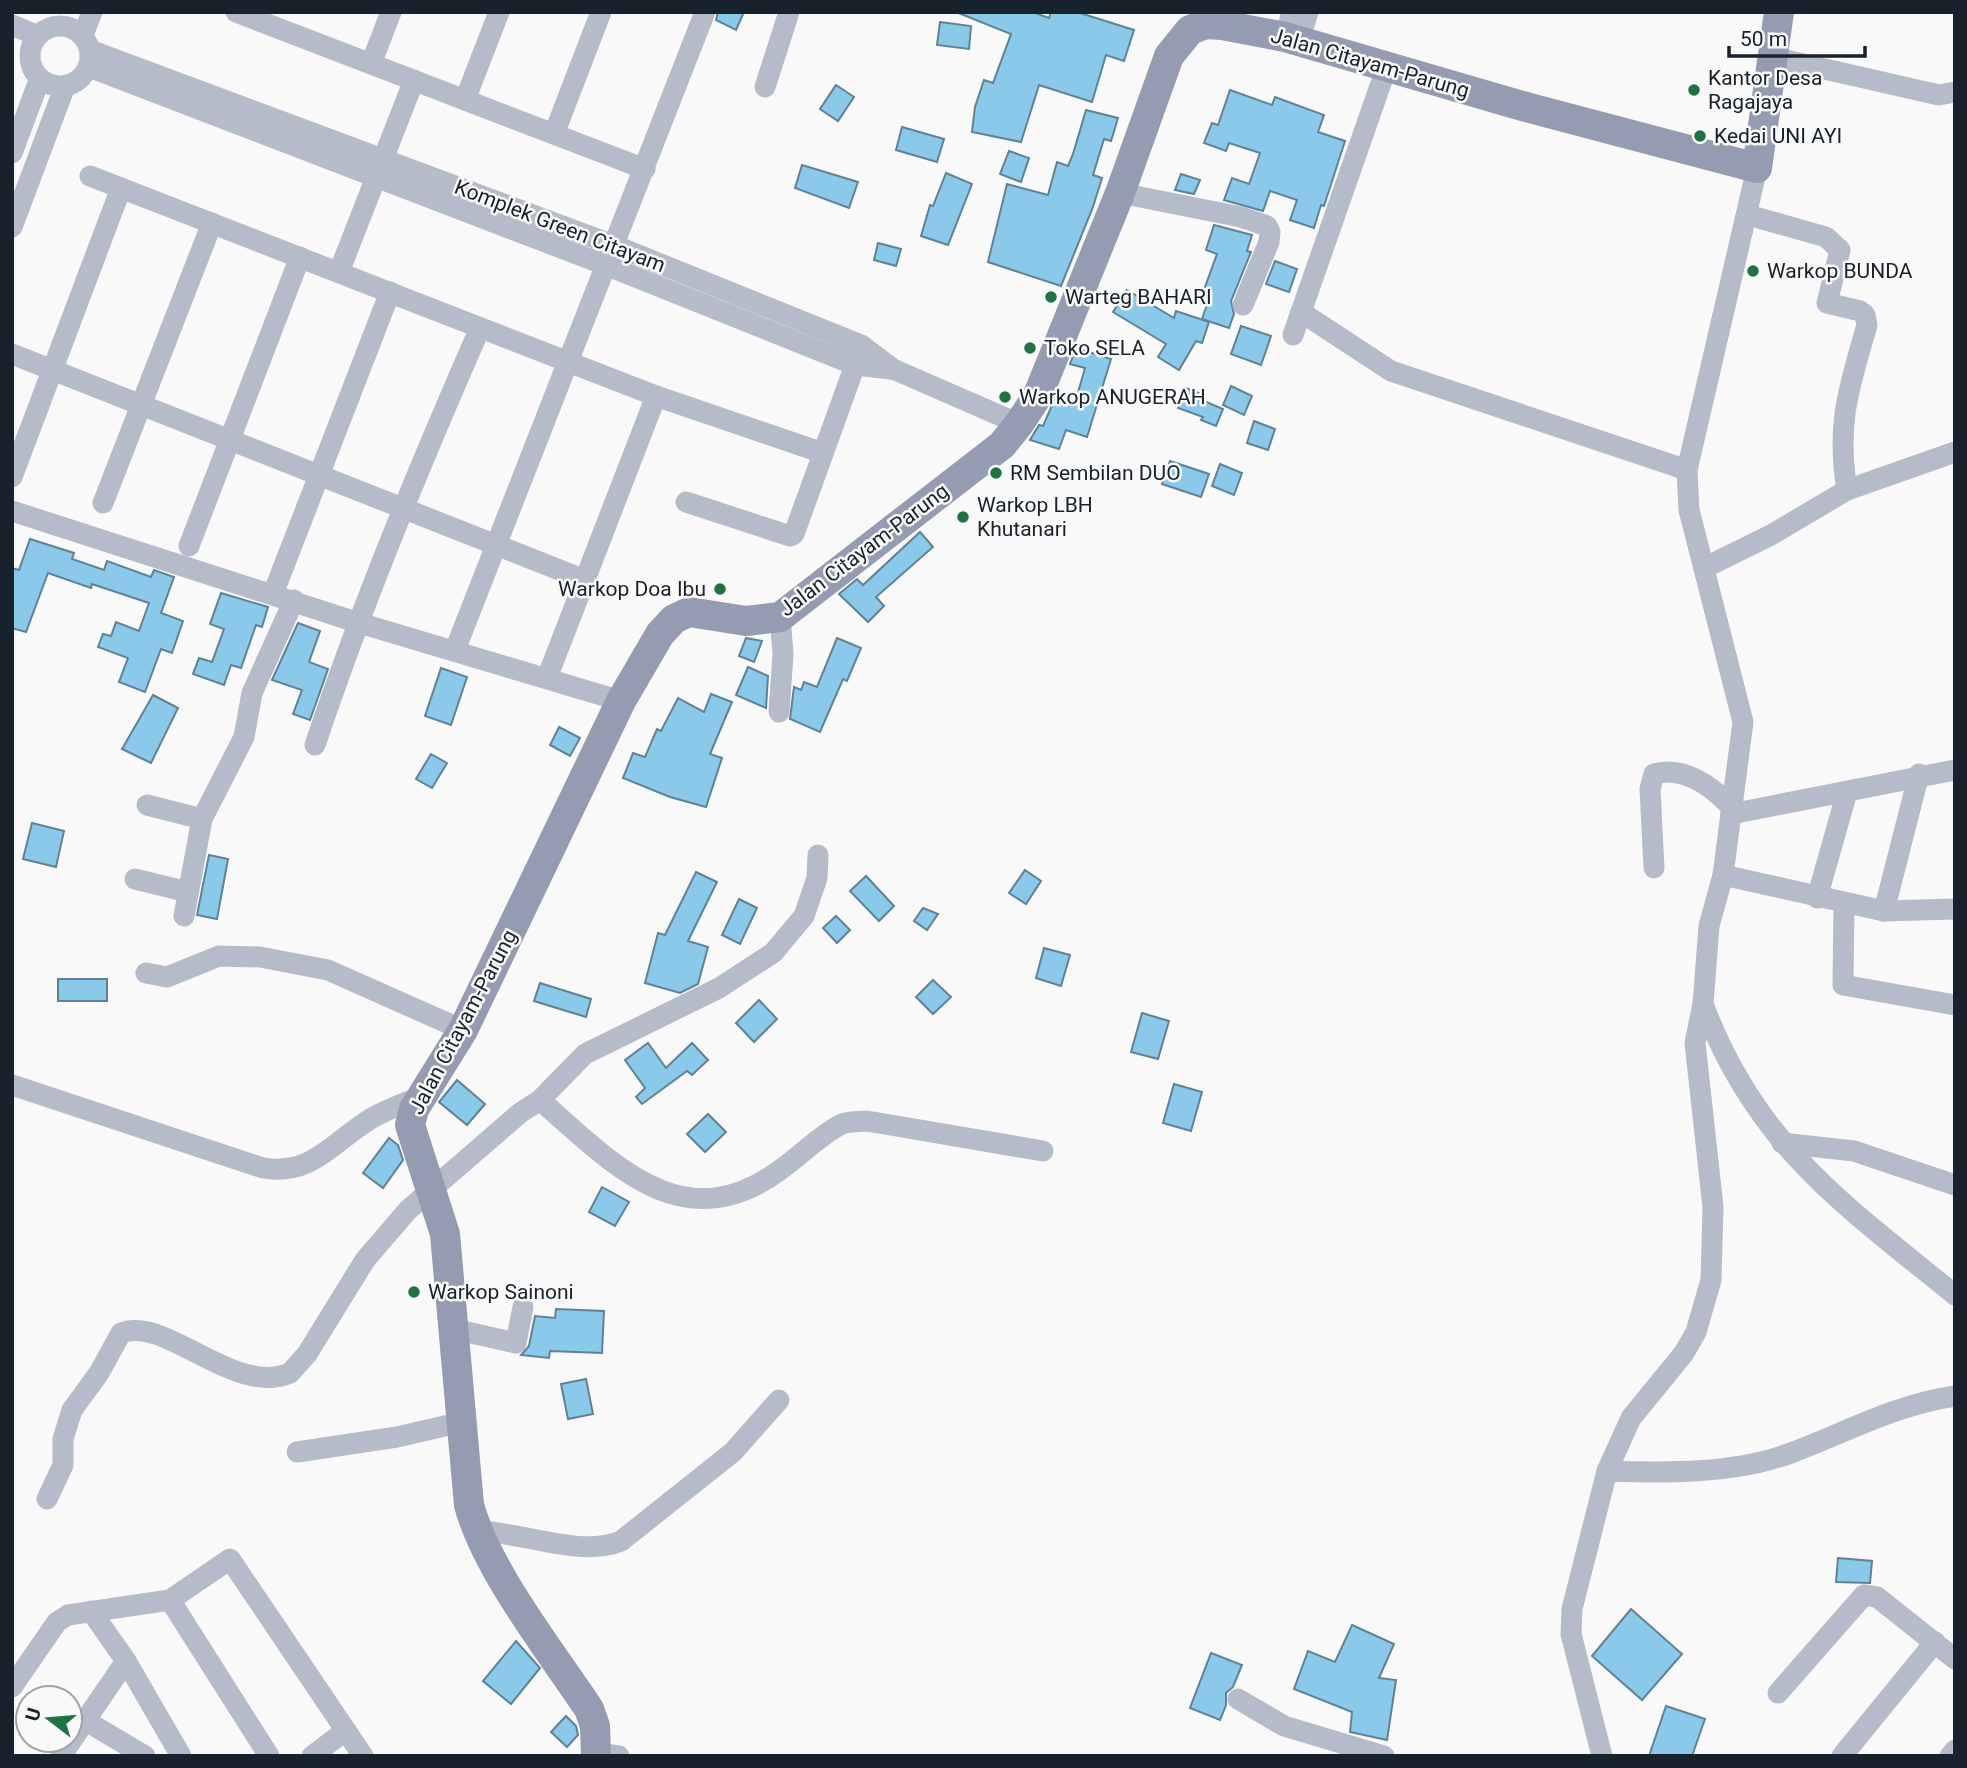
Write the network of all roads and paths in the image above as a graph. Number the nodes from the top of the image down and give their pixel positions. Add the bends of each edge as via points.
1 (92, 12) edge
2 (236, 12) edge
3 (391, 12) edge
4 (499, 12) edge
5 (601, 12) edge
6 (705, 12) edge
7 (789, 12) edge
8 (1308, 12) edge
9 (1779, 12) edge
10 (64, 19) edge
11 (1185, 21) edge
12 (290, 22) edge
13 (12, 25) edge
14 (1292, 30) edge
15 (27, 41) edge
16 (87, 51) junction
17 (1772, 57) junction
18 (371, 64) junction
19 (1387, 66) junction
20 (40, 78) junction
21 (414, 80) junction
22 (65, 86) junction
23 (765, 87) dead end
24 (1955, 92) edge
25 (466, 100) junction
26 (554, 134) junction
27 (12, 153) edge
28 (1757, 168) junction
29 (379, 169) junction
30 (645, 169) junction
31 (90, 176) dead end
32 (121, 188) junction
33 (1120, 193) junction
34 (1748, 215) junction
35 (212, 223) junction
36 (12, 227) edge
37 (616, 246) junction
38 (300, 257) junction
39 (608, 266) junction
40 (339, 272) junction
41 (390, 292) junction
42 (1242, 305) dead end
43 (1301, 312) junction
44 (480, 328) junction
45 (1293, 335) dead end
46 (12, 354) edge
47 (567, 362) junction
48 (855, 365) junction
49 (893, 369) junction
50 (51, 370) junction
51 (656, 396) junction
52 (141, 405) junction
53 (1019, 424) junction
54 (229, 440) junction
55 (1955, 452) edge
56 (823, 453) junction
57 (1687, 470) junction
58 (318, 475) junction
59 (12, 477) edge
60 (1847, 490) junction
61 (686, 502) dead end
62 (103, 503) dead end
63 (401, 508) junction
64 (12, 511) edge
65 (496, 545) junction
66 (189, 546) dead end
67 (1704, 568) junction
68 (585, 580) junction
69 (273, 594) junction
70 (295, 600) junction
71 (780, 617) junction
72 (356, 622) junction
73 (455, 650) junction
74 (547, 678) junction
75 (621, 701) junction
76 (779, 712) dead end
77 (315, 745) dead end
78 (1955, 770) edge
79 (1919, 774) junction
80 (1847, 792) junction
81 (147, 805) dead end
82 (1727, 805) junction
83 (202, 819) junction
84 (818, 855) dead end
85 (1654, 868) dead end
86 (1723, 875) junction
87 (135, 879) dead end
88 (188, 892) junction
89 (1817, 898) junction
90 (1844, 904) junction
91 (1955, 909) edge
92 (1884, 911) junction
93 (184, 916) dead end
94 (146, 973) dead end
95 (1703, 1004) junction
96 (1955, 1005) edge
97 (463, 1030) junction
98 (14, 1089) edge
99 (421, 1096) junction
100 (540, 1100) junction
101 (372, 1118) junction
102 (1782, 1143) junction
103 (1043, 1151) dead end
104 (420, 1161) junction
105 (1955, 1185) edge
106 (1955, 1295) edge
107 (523, 1307) dead end
108 (454, 1329) junction
109 (1955, 1396) edge
110 (779, 1400) dead end
111 (462, 1422) junction
112 (297, 1452) dead end
113 (1607, 1471) junction
114 (47, 1499) dead end
115 (477, 1531) junction
116 (170, 1600) junction
117 (91, 1611) junction
118 (1935, 1642) junction
119 (1955, 1659) edge
120 (126, 1661) junction
121 (12, 1687) edge
122 (1779, 1693) dead end
123 (1238, 1699) dead end
124 (86, 1720) junction
125 (345, 1731) junction
126 (1955, 1750) edge
127 (604, 1755) edge
128 (61, 1756) edge
129 (145, 1756) edge
130 (181, 1756) edge
131 (269, 1756) edge
132 (312, 1756) edge
133 (363, 1756) edge
134 (1384, 1756) edge
135 (1602, 1756) edge
136 (1842, 1756) edge
137 (1951, 1756) edge

1 - 16 street
2 - 12 street
3 - 18 street
4 - 25 street
5 - 26 street
6 - 30 street
7 - 23 street
8 - 14 street
9 - 17 street
10 - 15 street
10 - 16 street
11 - 14 street, Jalan Citayam-Parung
11 - 33 street, Jalan Citayam-Parung
12 - 18 street
13 - 15 street
14 - 19 street, Jalan Citayam-Parung
15 - 20 street
16 - 22 street via 80,80
16 - 29 street, Komplek Green Citayam
17 - 24 street via 1939,95
17 - 28 street
18 - 21 street
19 - 28 street, Jalan Citayam-Parung
19 - 43 street
20 - 22 street
20 - 27 street
21 - 25 street
21 - 29 street
22 - 36 street
25 - 26 street
26 - 30 street
28 - 34 street
29 - 37 street, Komplek Green Citayam
29 - 39 street
29 - 40 street
30 - 37 street
31 - 32 street
32 - 35 street
32 - 50 street
33 - 42 street via 1267,226 1269,243
33 - 53 street, Jalan Citayam-Parung via 1038,395
34 - 57 street
34 - 60 street via 1835,243 1840,250 1827,303 1865,315 1867,325 1841,426
35 - 38 street
35 - 52 street
37 - 39 street
37 - 49 street, Komplek Green Citayam via 861,345
38 - 40 street
38 - 54 street
39 - 47 street
39 - 48 street
40 - 41 street
41 - 44 street
41 - 58 street
43 - 45 street
43 - 57 street via 1391,371
44 - 47 street
44 - 63 street
46 - 50 street
47 - 51 street
47 - 65 street
48 - 49 street
48 - 56 street
49 - 53 street, Komplek Green Citayam
50 - 52 street
50 - 59 street
51 - 56 street
51 - 68 street
52 - 54 street
52 - 62 street
53 - 71 street, Jalan Citayam-Parung via 1002,445
54 - 58 street
54 - 66 street
55 - 60 street
56 - 61 street via 790,536
57 - 67 street via 1689,510
58 - 63 street
58 - 69 street
60 - 67 street via 1771,536
63 - 65 street
63 - 72 street
64 - 69 street
65 - 68 street
65 - 73 street
67 - 82 street via 1743,722
68 - 74 street
69 - 70 street
70 - 72 street
70 - 83 street via 252,693 244,737
71 - 75 street, Jalan Citayam-Parung via 746,621 689,612 674,619 645,655
71 - 76 street
72 - 73 street
72 - 77 street
73 - 74 street
74 - 75 street
75 - 97 street, Jalan Citayam-Parung
78 - 79 street
79 - 80 street
79 - 92 street
80 - 82 street
80 - 89 street
81 - 83 street
82 - 85 street via 1710,785 1662,771 1654,774 1650,789
82 - 86 street
83 - 88 street
84 - 100 street via 817,878 804,916 773,953 719,988 585,1054
86 - 89 street
86 - 95 street via 1707,938
87 - 88 street
88 - 93 street
89 - 90 street
90 - 92 street
90 - 96 street via 1843,985
91 - 92 street
94 - 97 street via 167,977 219,956 260,957 328,970
95 - 102 street via 1738,1080
95 - 113 street via 1695,1043 1713,1208 1711,1280 1705,1310 1684,1353 1632,1418
97 - 99 street, Jalan Citayam-Parung
98 - 101 street via 282,1171 303,1167
99 - 101 street
99 - 104 street, Jalan Citayam-Parung via 411,1118
100 - 103 street via 601,1154 640,1181 672,1195 706,1201 738,1194 778,1172 842,1124 867,1121
100 - 104 street
101 - 104 street
102 - 105 street via 1854,1151
102 - 106 street via 1836,1199
104 - 108 street, Jalan Citayam-Parung via 445,1234
104 - 114 street via 408,1210 365,1260 307,1354 290,1373 269,1377 237,1372 149,1332 132,1328 121,1333 72,1410 63,1438 63,1465
107 - 108 street via 516,1343
108 - 111 street, Jalan Citayam-Parung
109 - 113 street via 1907,1405 1748,1465
110 - 115 street via 733,1452 621,1541 588,1549
111 - 112 street
111 - 115 street, Jalan Citayam-Parung via 469,1504
113 - 135 street via 1572,1609 1571,1634
115 - 127 street, Jalan Citayam-Parung via 489,1557 589,1709
116 - 117 street
116 - 125 street via 226,1559 234,1561
116 - 131 street
117 - 120 street
117 - 121 street via 57,1622
118 - 119 street
118 - 122 street via 1877,1597 1864,1595
118 - 136 street
120 - 124 street
120 - 130 street
123 - 134 street via 1284,1726
124 - 128 street
124 - 129 street
125 - 132 street
125 - 133 street
126 - 137 street

